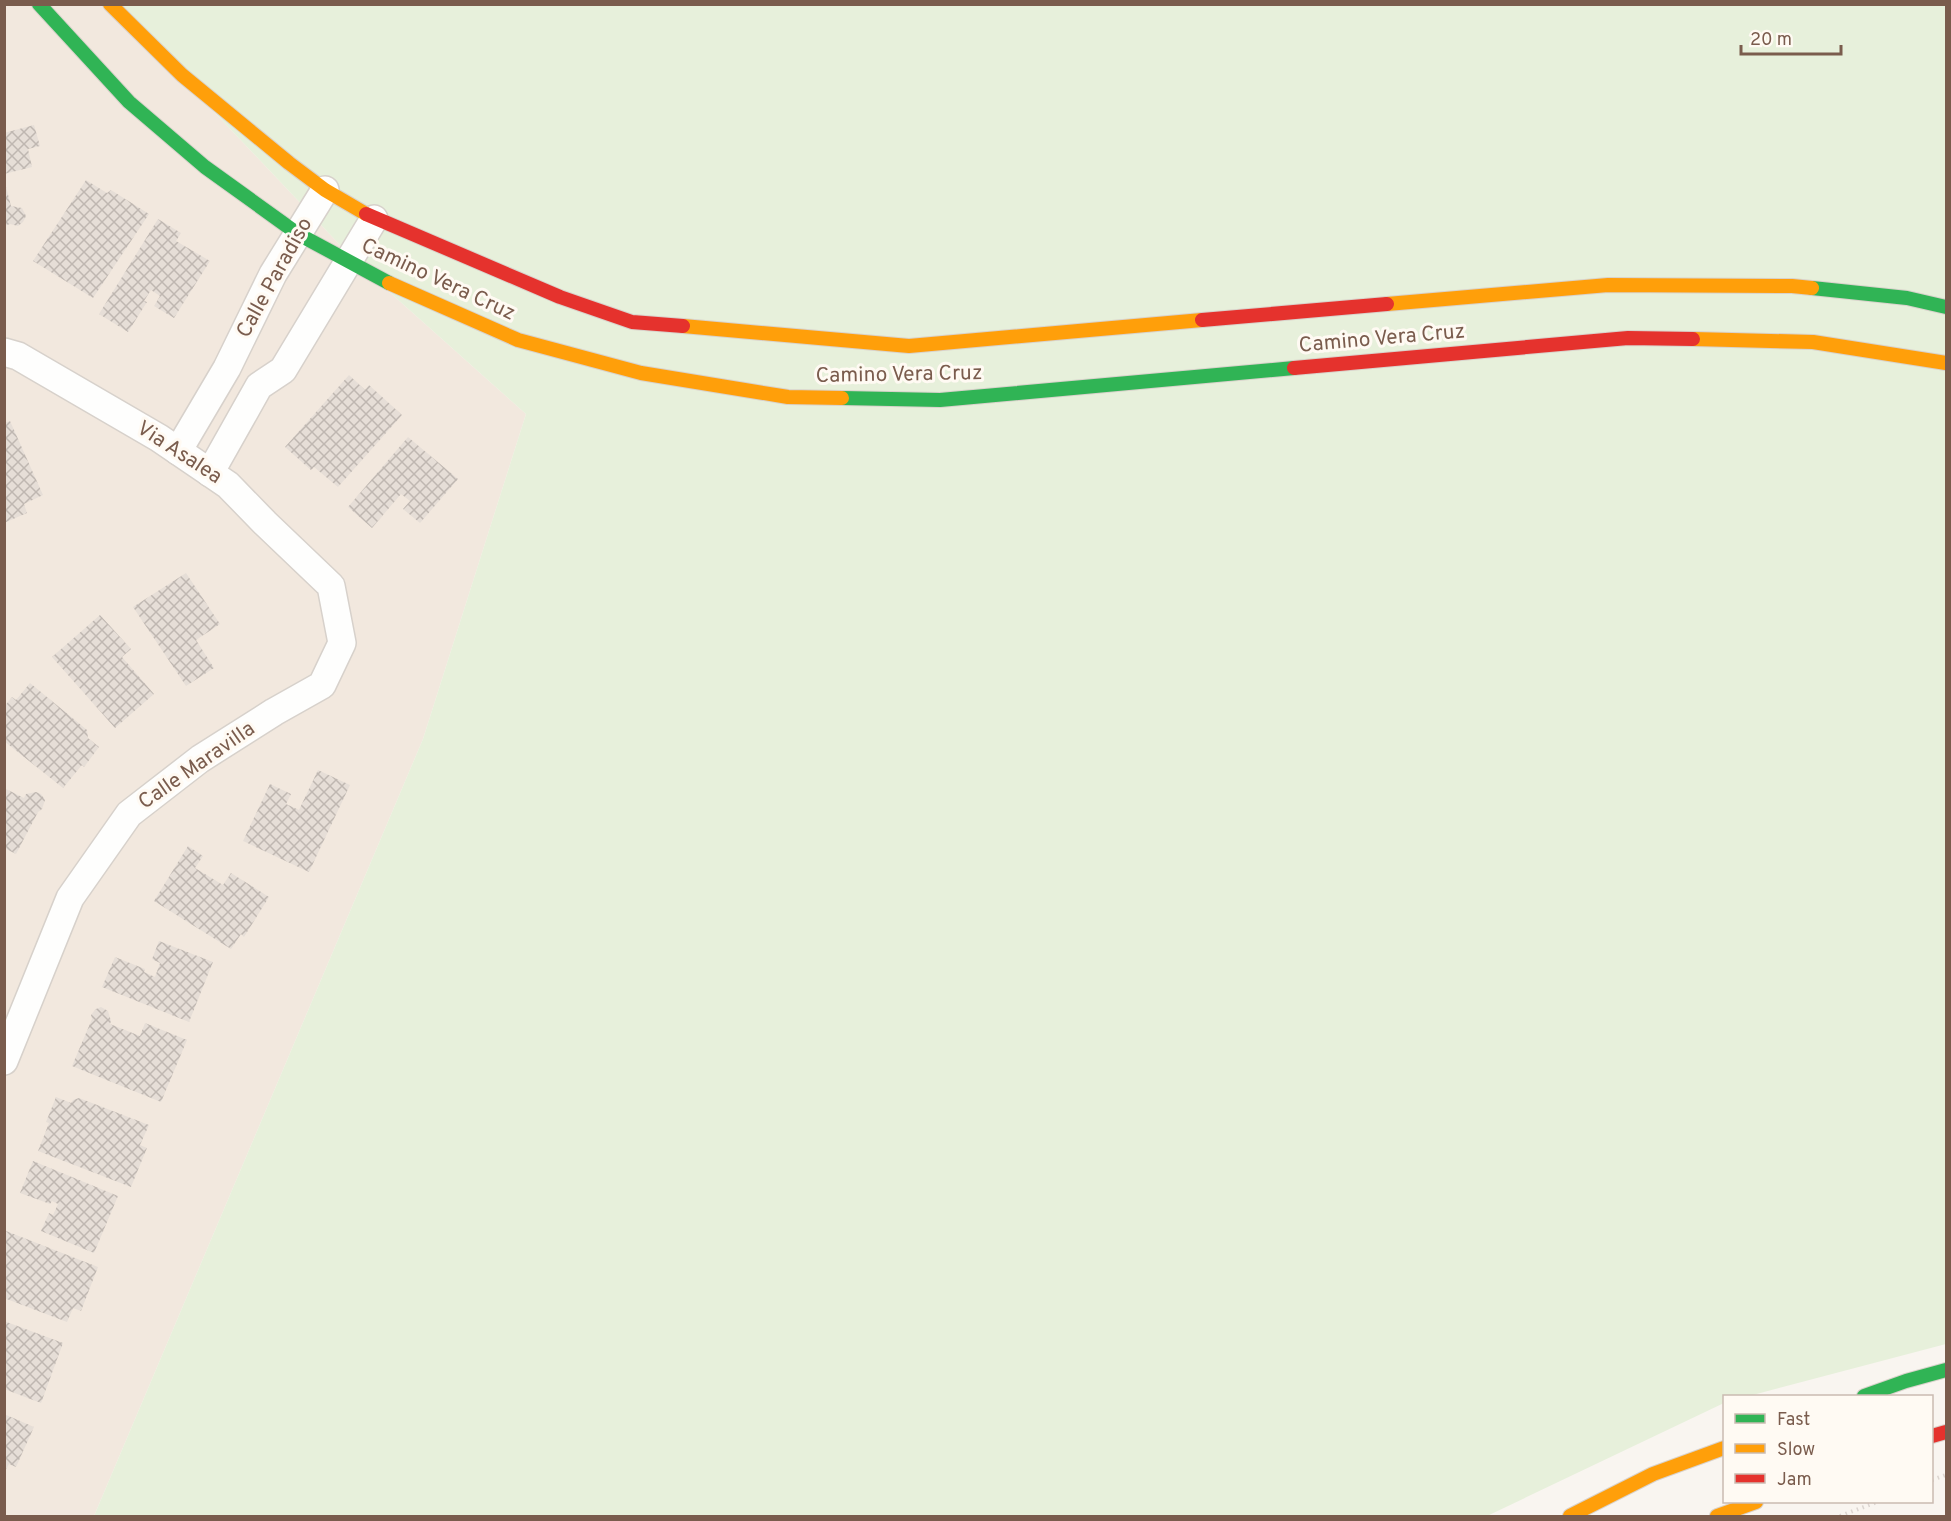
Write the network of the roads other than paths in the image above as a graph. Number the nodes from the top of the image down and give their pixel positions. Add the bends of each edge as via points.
1 (39, 4) edge
2 (110, 4) edge
3 (326, 190) junction
4 (374, 219) junction
5 (298, 234) junction
6 (349, 262) junction
7 (1947, 307) edge
8 (4, 352) edge
9 (1947, 363) edge
10 (227, 368) junction
11 (258, 386) junction
12 (178, 451) junction
13 (210, 473) junction
14 (331, 586) joint
15 (4, 1061) edge
16 (1947, 1370) edge
17 (1867, 1395) edge
18 (1723, 1449) edge
19 (1753, 1503) edge
20 (1570, 1516) edge
21 (1717, 1516) edge

1 - 5 main road, Camino Vera Cruz via 129,102 205,167
2 - 3 main road, Camino Vera Cruz via 182,75
3 - 4 main road, Camino Vera Cruz
3 - 5 street, Calle Paradiso
4 - 6 street
4 - 7 main road, Camino Vera Cruz via 560,297 632,322 909,346 1608,285 1792,286 1907,298
5 - 6 main road, Camino Vera Cruz
5 - 10 street, Calle Paradiso via 273,274
6 - 9 main road, Camino Vera Cruz via 518,340 641,373 788,396 940,400 1628,338 1813,342
6 - 11 street via 284,370
8 - 12 street, Via Asalea via 18,356
10 - 11 street
10 - 12 street, Calle Paradiso
11 - 13 street
12 - 13 street, Via Asalea
13 - 14 street, Via Asalea via 228,484
14 - 15 street, Calle Maravilla via 342,643 322,685 200,759 129,814 70,898
16 - 17 main road
18 - 20 main road via 1653,1474
19 - 21 main road

